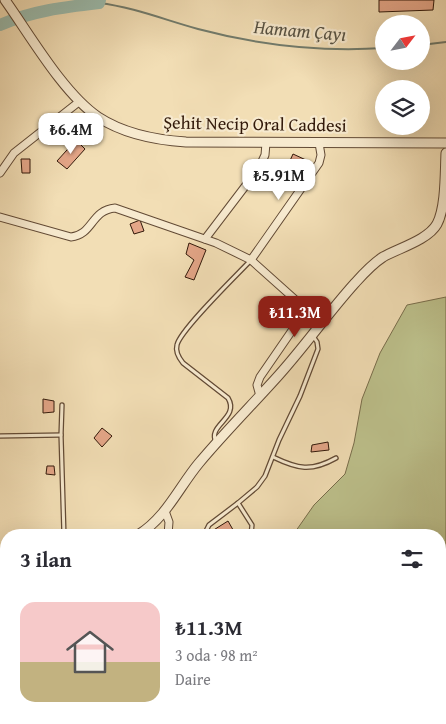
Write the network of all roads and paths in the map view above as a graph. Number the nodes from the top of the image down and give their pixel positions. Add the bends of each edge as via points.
1 (6, 1) edge
2 (80, 101) junction
3 (266, 143) junction
4 (319, 143) junction
5 (446, 143) edge
6 (446, 153) edge
7 (0, 173) edge
8 (0, 217) edge
9 (205, 239) junction
10 (252, 260) junction
11 (312, 336) junction
12 (260, 396) junction
13 (62, 405) dead end
14 (60, 435) junction
15 (0, 436) edge
16 (217, 443) junction
17 (273, 457) junction
18 (336, 458) dead end
19 (238, 504) junction
20 (165, 511) junction
21 (64, 529) edge
22 (147, 529) edge
23 (168, 529) edge
24 (207, 529) edge
25 (252, 529) edge

1 - 2 street, Şehit Necip Oral Caddesi
2 - 3 street, Şehit Necip Oral Caddesi via 99,118 116,127 148,137 186,142
2 - 7 street via 14,153
3 - 4 street, Şehit Necip Oral Caddesi
3 - 9 street via 259,168
4 - 5 street, Şehit Necip Oral Caddesi
4 - 10 street via 319,163
6 - 11 street via 442,210 437,224 422,238 370,266
8 - 9 street via 72,237 85,232 100,213 115,208
9 - 10 street
10 - 12 street via 299,303 302,310 296,326 260,377
10 - 16 lane via 196,318 176,344 182,363 229,400 231,410 217,429 214,438
11 - 12 street
11 - 17 lane via 318,342 318,349
12 - 16 street
13 - 14 lane
14 - 15 lane
14 - 21 lane
16 - 20 street
17 - 18 lane via 311,468
17 - 19 lane via 262,482
19 - 24 lane
19 - 25 lane
20 - 22 street
20 - 23 street

